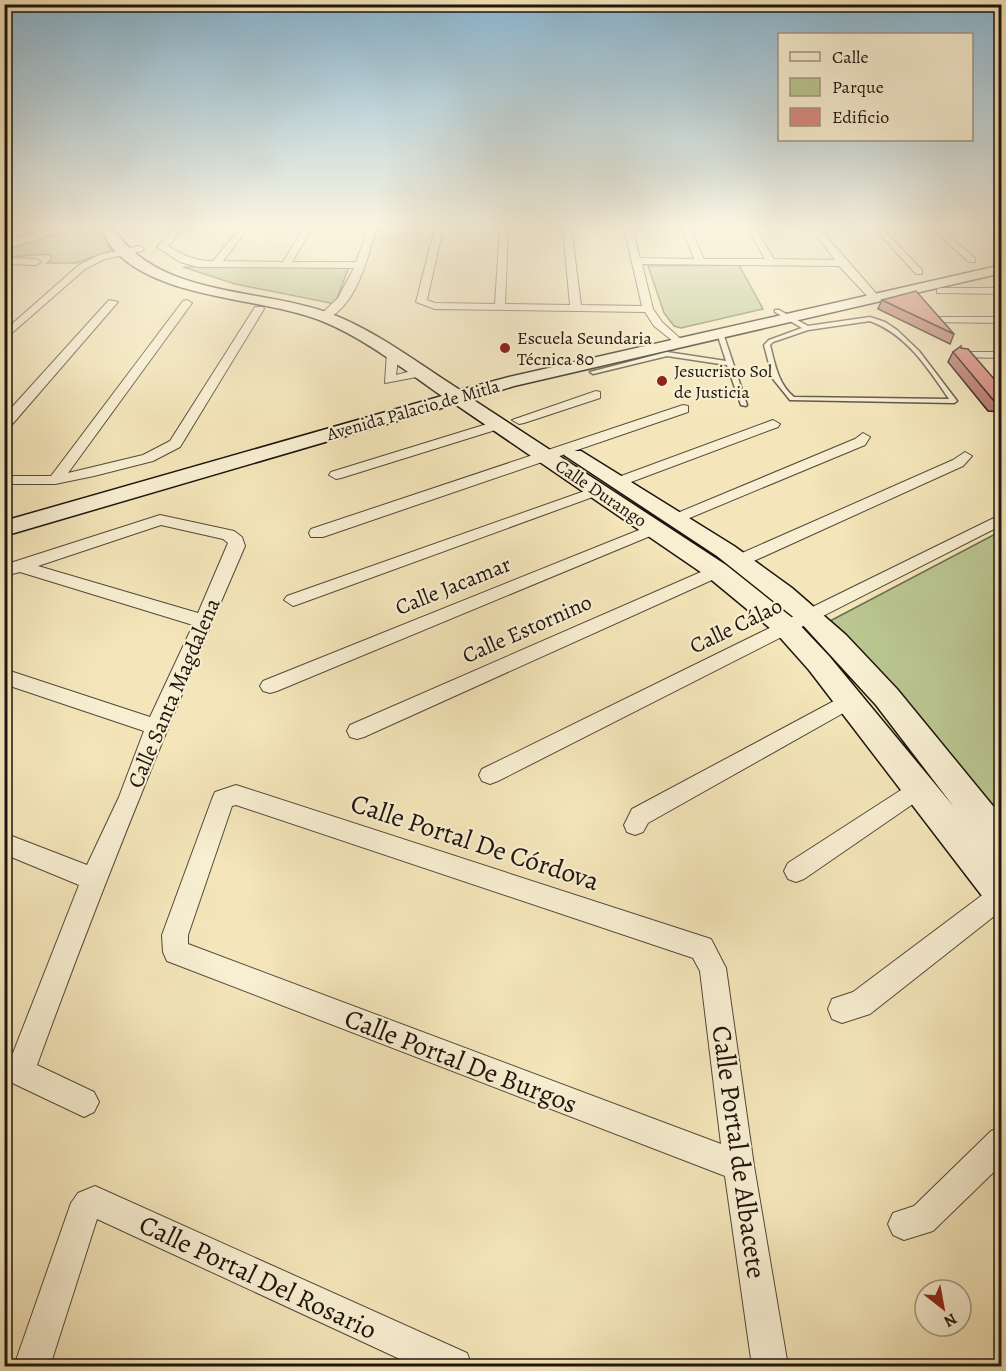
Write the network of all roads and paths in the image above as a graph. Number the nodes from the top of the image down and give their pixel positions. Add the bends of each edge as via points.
1 (54, 292) edge
2 (223, 292) edge
3 (348, 292) edge
4 (424, 292) edge
5 (501, 292) edge
6 (574, 292) edge
7 (644, 292) edge
8 (868, 292) edge
9 (882, 292) edge
10 (886, 292) edge
11 (871, 295) junction
12 (113, 303) dead end
13 (187, 303) dead end
14 (500, 306) junction
15 (576, 308) junction
16 (259, 309) dead end
17 (648, 309) junction
18 (330, 313) junction
19 (783, 315) junction
20 (935, 320) edge
21 (1002, 320) edge
22 (807, 328) junction
23 (720, 333) junction
24 (4, 337) edge
25 (674, 339) junction
26 (962, 355) edge
27 (1002, 355) edge
28 (635, 357) junction
29 (728, 363) junction
30 (593, 372) dead end
31 (461, 390) junction
32 (596, 395) dead end
33 (744, 405) dead end
34 (683, 409) dead end
35 (509, 422) junction
36 (773, 424) dead end
37 (4, 426) edge
38 (863, 437) dead end
39 (555, 453) junction
40 (965, 456) dead end
41 (336, 475) dead end
42 (4, 480) edge
43 (55, 480) junction
44 (618, 482) junction
45 (596, 491) junction
46 (4, 514) edge
47 (675, 519) junction
48 (1002, 519) edge
49 (4, 529) edge
50 (654, 529) junction
51 (316, 533) dead end
52 (739, 561) junction
53 (12, 569) edge
54 (717, 571) junction
55 (293, 600) dead end
56 (810, 617) junction
57 (202, 621) junction
58 (786, 627) junction
59 (4, 676) edge
60 (270, 686) dead end
61 (847, 702) junction
62 (156, 727) junction
63 (357, 731) dead end
64 (490, 775) dead end
65 (918, 789) junction
66 (635, 825) dead end
67 (4, 843) edge
68 (1002, 843) edge
69 (796, 871) dead end
70 (93, 879) junction
71 (1002, 894) edge
72 (695, 946) joint
73 (182, 956) joint
74 (842, 1009) dead end
75 (12, 1068) edge
76 (84, 1102) dead end
77 (1002, 1142) edge
78 (739, 1166) junction
79 (904, 1224) dead end
80 (32, 1366) edge
81 (454, 1366) edge
82 (770, 1366) edge

1 - 24 street
2 - 18 main road, Calle Durango
3 - 18 street
4 - 14 street via 424,304
5 - 14 street
6 - 15 street
7 - 17 street
8 - 11 street
9 - 11 main road, Avenida Palacio de Mitla
10 - 11 main road, Avenida Palacio de Mitla
11 - 19 main road, Avenida Palacio de Mitla
12 - 37 street
13 - 43 street
14 - 15 street
15 - 17 street
16 - 43 street via 175,444 148,458
17 - 25 street
18 - 31 main road, Calle Durango via 423,372
18 - 31 main road, Calle Durango via 381,331
19 - 22 lane
19 - 23 main road, Avenida Palacio de Mitla
19 - 25 main road, Avenida Palacio de Mitla
20 - 21 street
22 - 22 lane via 767,345 776,379 789,398 954,400 899,333 885,324 870,319
23 - 25 main road, Avenida Palacio de Mitla
23 - 29 lane
25 - 28 main road, Avenida Palacio de Mitla
25 - 31 main road, Avenida Palacio de Mitla
26 - 27 street
28 - 29 lane via 667,354
28 - 30 lane
28 - 31 main road, Avenida Palacio de Mitla
29 - 33 lane
31 - 35 main road, Calle Durango
31 - 46 main road, Avenida Palacio de Mitla
31 - 49 main road, Avenida Palacio de Mitla
32 - 35 street
34 - 39 street
35 - 39 main road, Calle Durango
35 - 41 street
36 - 44 street
38 - 47 street via 860,442
39 - 44 main road, Calle Durango
39 - 45 main road, Calle Durango
39 - 51 street
40 - 52 street via 958,463
42 - 43 street
44 - 47 main road, Calle Durango
45 - 50 main road, Calle Durango
45 - 55 street
47 - 52 main road, Calle Durango
48 - 56 street, Calle Cálao
50 - 54 main road, Calle Durango
50 - 60 street, Calle Jacamar
52 - 56 main road, Calle Durango
53 - 57 street
53 - 57 street, Calle Santa Magdalena via 160,520 228,535 236,541 237,551
54 - 58 main road, Calle Durango
54 - 63 street, Calle Estornino
56 - 58 street, Calle Cálao
56 - 68 main road, Calle Durango via 893,706
57 - 62 street, Calle Santa Magdalena
58 - 61 main road, Calle Durango
58 - 64 street, Calle Cálao
59 - 62 street
61 - 65 main road, Calle Durango
61 - 66 street via 640,816
62 - 70 street, Calle Santa Magdalena
65 - 69 street
65 - 71 main road, Calle Durango
67 - 70 street
70 - 75 street, Calle Santa Magdalena
71 - 74 street via 860,1004
72 - 73 street, Calle Portal De Córdova via 236,795 223,799 219,805 178,924 174,945
72 - 78 street, Calle Portal de Albacete via 702,948 713,968
73 - 78 street, Calle Portal De Burgos
75 - 76 street
77 - 79 street via 922,1220
78 - 82 street, Calle Portal de Albacete
80 - 81 street, Calle Portal Del Rosario via 82,1214 95,1202

